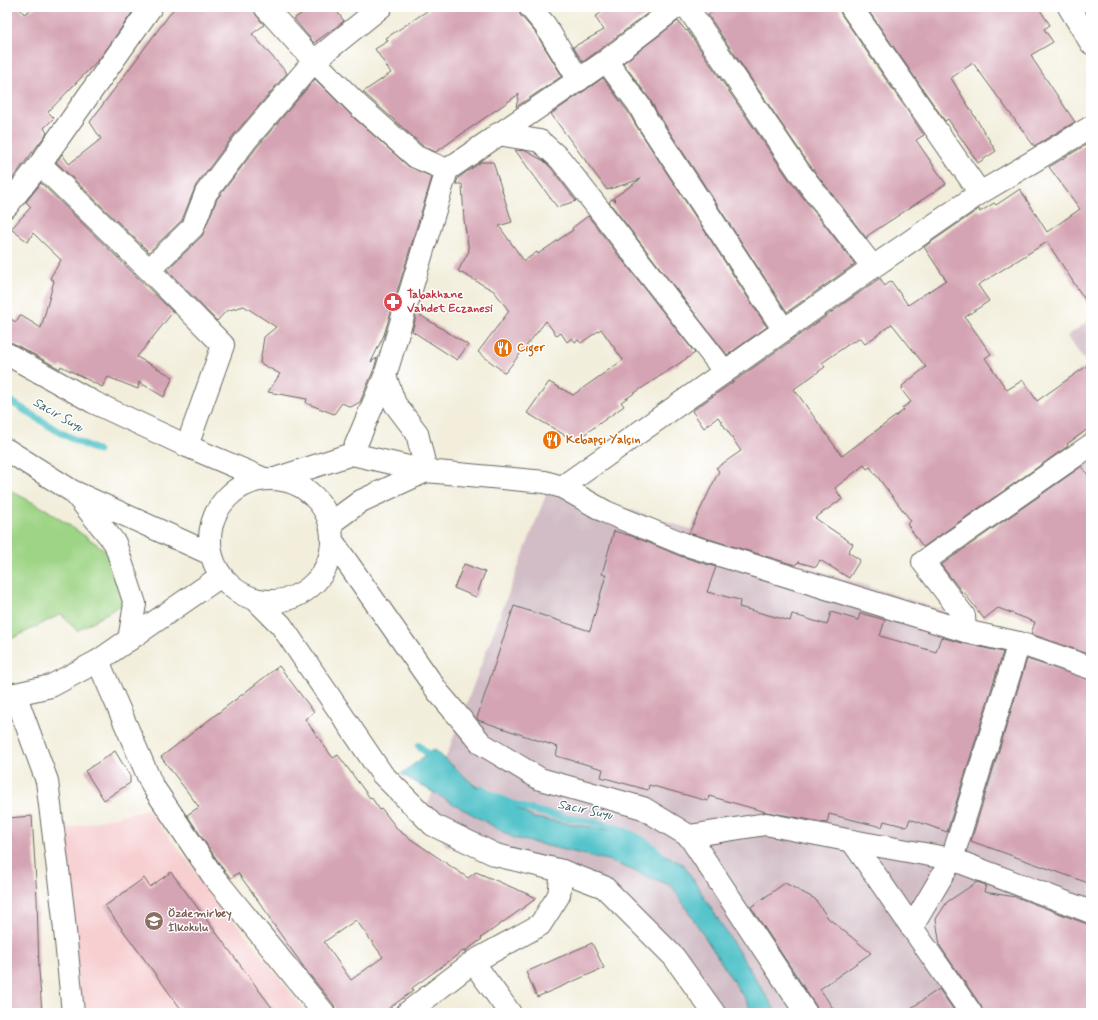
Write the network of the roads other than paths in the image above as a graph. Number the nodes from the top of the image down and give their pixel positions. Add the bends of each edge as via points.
1 (151, 7) edge
2 (265, 7) edge
3 (381, 7) edge
4 (530, 7) edge
5 (676, 7) edge
6 (687, 7) edge
7 (851, 7) edge
8 (1069, 7) edge
9 (1091, 43) edge
10 (314, 61) junction
11 (606, 62) junction
12 (580, 80) junction
13 (1091, 127) edge
14 (498, 134) junction
15 (40, 164) junction
16 (447, 170) junction
17 (980, 193) junction
18 (7, 206) edge
19 (873, 267) junction
20 (150, 271) junction
21 (784, 330) junction
22 (7, 354) edge
23 (725, 372) junction
24 (385, 376) junction
25 (1091, 445) edge
26 (187, 446) junction
27 (7, 450) edge
28 (352, 454) junction
29 (426, 471) junction
30 (270, 478) junction
31 (562, 487) junction
32 (72, 491) junction
33 (332, 533) junction
34 (211, 554) junction
35 (221, 576) junction
36 (255, 599) junction
37 (965, 631) junction
38 (129, 640) junction
39 (1019, 643) junction
40 (98, 661) junction
41 (1091, 668) edge
42 (11, 695) edge
43 (689, 836) junction
44 (852, 841) junction
45 (952, 859) junction
46 (562, 871) junction
47 (1091, 912) edge
48 (912, 927) junction
49 (473, 962) junction
50 (73, 1013) edge
51 (324, 1013) edge
52 (407, 1013) edge
53 (510, 1013) edge
54 (714, 1013) edge
55 (806, 1013) edge
56 (971, 1013) edge

1 - 15 street
2 - 10 street
3 - 10 street
4 - 12 street via 546,25
5 - 11 street
6 - 19 street via 798,170
7 - 17 street
8 - 9 street
10 - 16 street via 416,157
10 - 20 street via 247,138 206,193 193,227
11 - 12 street
11 - 21 street via 639,105
12 - 14 street
13 - 17 street
14 - 16 street
14 - 23 street via 540,141 560,159
15 - 18 street
15 - 20 street
16 - 24 street
17 - 19 street
19 - 21 street
20 - 26 street via 223,345
21 - 23 street
22 - 26 street via 93,402
23 - 31 street
24 - 28 street
24 - 29 street via 395,404 417,433
25 - 37 street via 923,562 964,616
26 - 30 street
27 - 32 street
28 - 29 street
28 - 30 street
29 - 31 street via 545,482
29 - 33 street via 361,501
30 - 33 street via 296,483 311,493 324,506
30 - 34 street via 243,485 226,497 215,514 210,533
31 - 37 street via 606,512 684,544
32 - 34 street
32 - 38 street via 115,543 135,604
33 - 36 street via 330,560 321,577 308,590 292,598 274,601
33 - 43 street via 438,692 482,744 540,779 643,808
34 - 35 street
35 - 36 street via 236,590
35 - 38 street
36 - 46 street via 281,625 382,774 433,825 496,855
37 - 39 street
38 - 40 street
39 - 41 street
39 - 45 street
40 - 42 street via 51,686
40 - 51 street via 152,784 213,876
42 - 50 street via 47,781
43 - 44 street via 766,824
43 - 55 street
44 - 45 street
44 - 48 street
45 - 47 street
45 - 48 street
46 - 49 street via 560,895 540,925
46 - 54 street via 604,886 674,957
48 - 56 street
49 - 52 street
49 - 53 street

